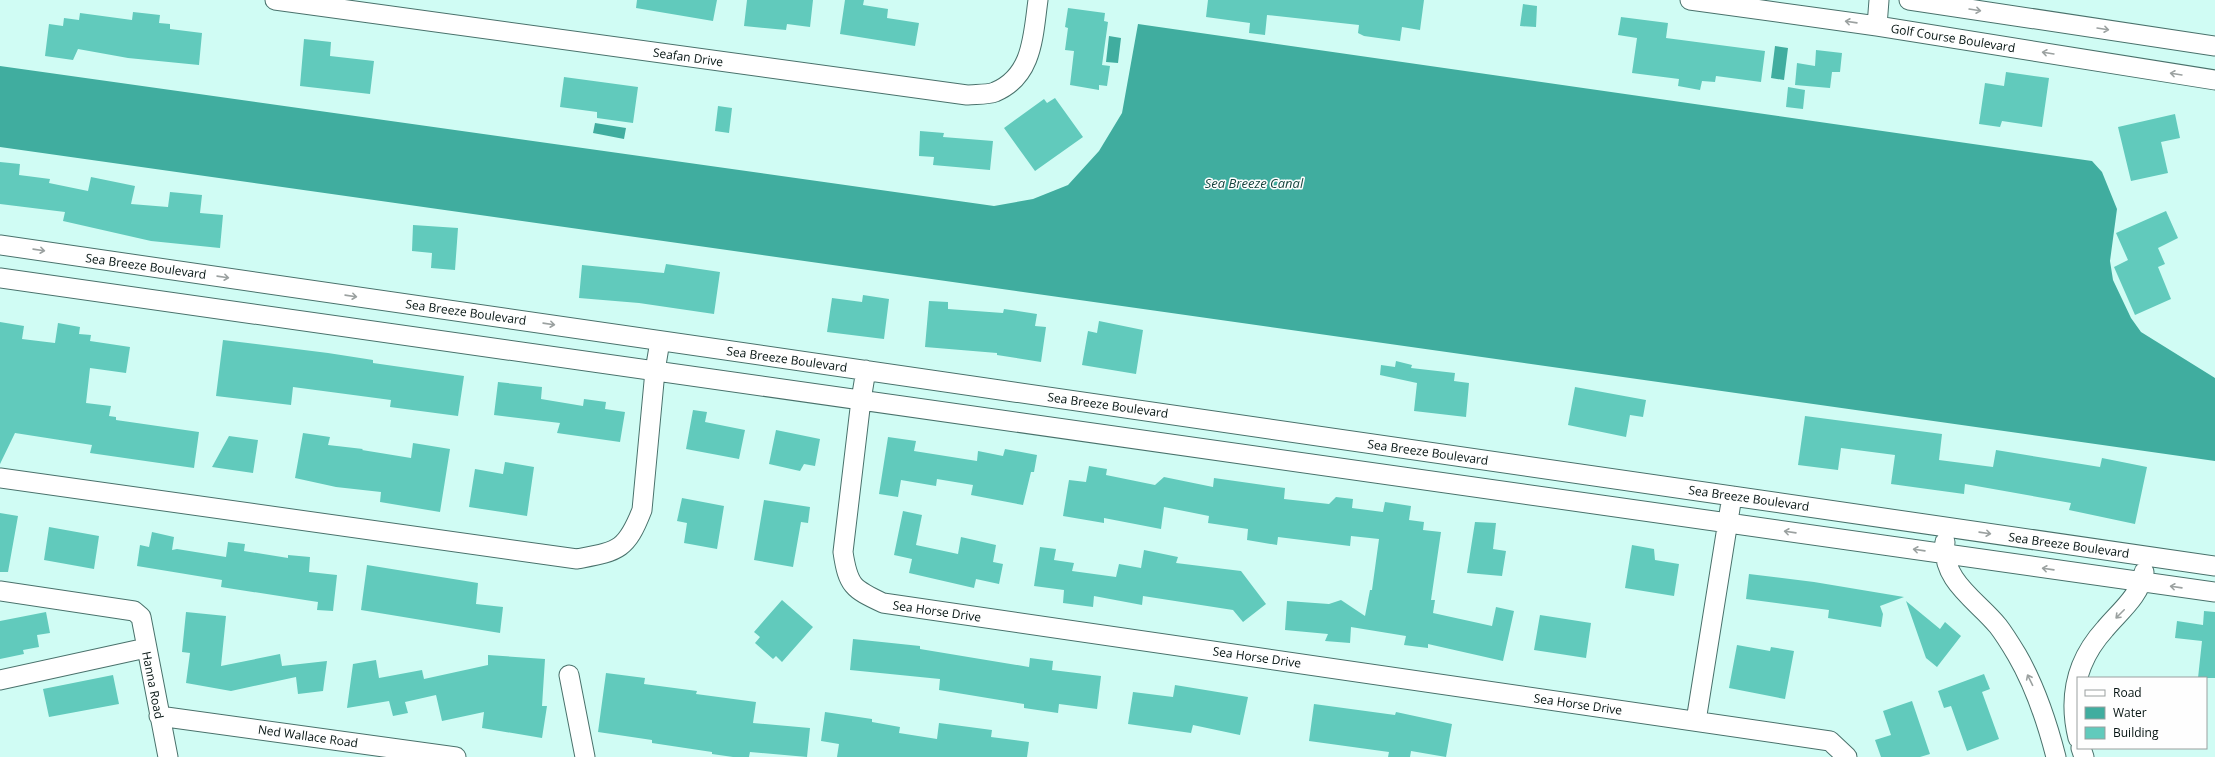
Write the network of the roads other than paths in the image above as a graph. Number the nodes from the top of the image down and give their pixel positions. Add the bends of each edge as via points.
1 (274, 0) edge
2 (1038, 0) edge
3 (1690, 0) edge
4 (1880, 0) edge
5 (1909, 0) edge
6 (1877, 26) junction
7 (2215, 46) edge
8 (2215, 80) edge
9 (0, 245) edge
10 (0, 278) edge
11 (660, 341) junction
12 (866, 370) junction
13 (655, 371) junction
14 (861, 400) junction
15 (0, 478) edge
16 (1732, 496) junction
17 (1728, 523) junction
18 (1946, 527) junction
19 (1944, 554) junction
20 (2147, 556) junction
21 (2215, 566) edge
22 (2143, 582) junction
23 (0, 591) edge
24 (2215, 592) edge
25 (146, 648) junction
26 (568, 675) dead end
27 (2077, 677) edge
28 (2077, 678) edge
29 (0, 680) edge
30 (2072, 706) junction
31 (2041, 708) junction
32 (160, 716) junction
33 (1696, 721) junction
34 (2077, 733) edge
35 (168, 757) edge
36 (456, 757) edge
37 (585, 757) edge
38 (1847, 757) edge
39 (2056, 757) edge

1 - 2 street, Seafan Drive via 967,95 994,92 1017,78 1027,62
6 -> 3 street, Golf Course Boulevard
4 - 6 street
5 -> 7 street
8 -> 6 street, Golf Course Boulevard
9 -> 11 street, Sea Breeze Boulevard
10 - 13 street
11 - 12 street, Sea Breeze Boulevard
11 - 13 street
12 - 14 street, Sea Horse Drive
12 - 16 street, Sea Breeze Boulevard
13 - 14 street
13 - 15 street via 642,510 635,529 624,545 608,553 577,559
14 - 17 street
14 - 33 street, Sea Horse Drive via 843,552 846,575 859,592 883,603
16 - 17 street
16 - 18 street, Sea Breeze Boulevard
19 -> 17 street
17 - 33 street
18 - 19 street
18 -> 20 street, Sea Breeze Boulevard
22 -> 19 street
31 -> 19 street via 2032,684 1999,626 1951,576
20 - 21 street, Sea Breeze Boulevard
20 - 22 street
24 -> 22 street
22 -> 27 street via 2126,607 2104,630
23 - 25 street, Hanna Road via 137,613 142,620
25 - 29 street
25 - 32 street, Hanna Road
26 - 37 street
28 -> 30 street
30 - 31 street
30 - 34 street
31 - 39 street
32 - 35 street, Hanna Road
32 - 36 street, Ned Wallace Road
33 - 38 street, Sea Horse Drive via 1830,742

